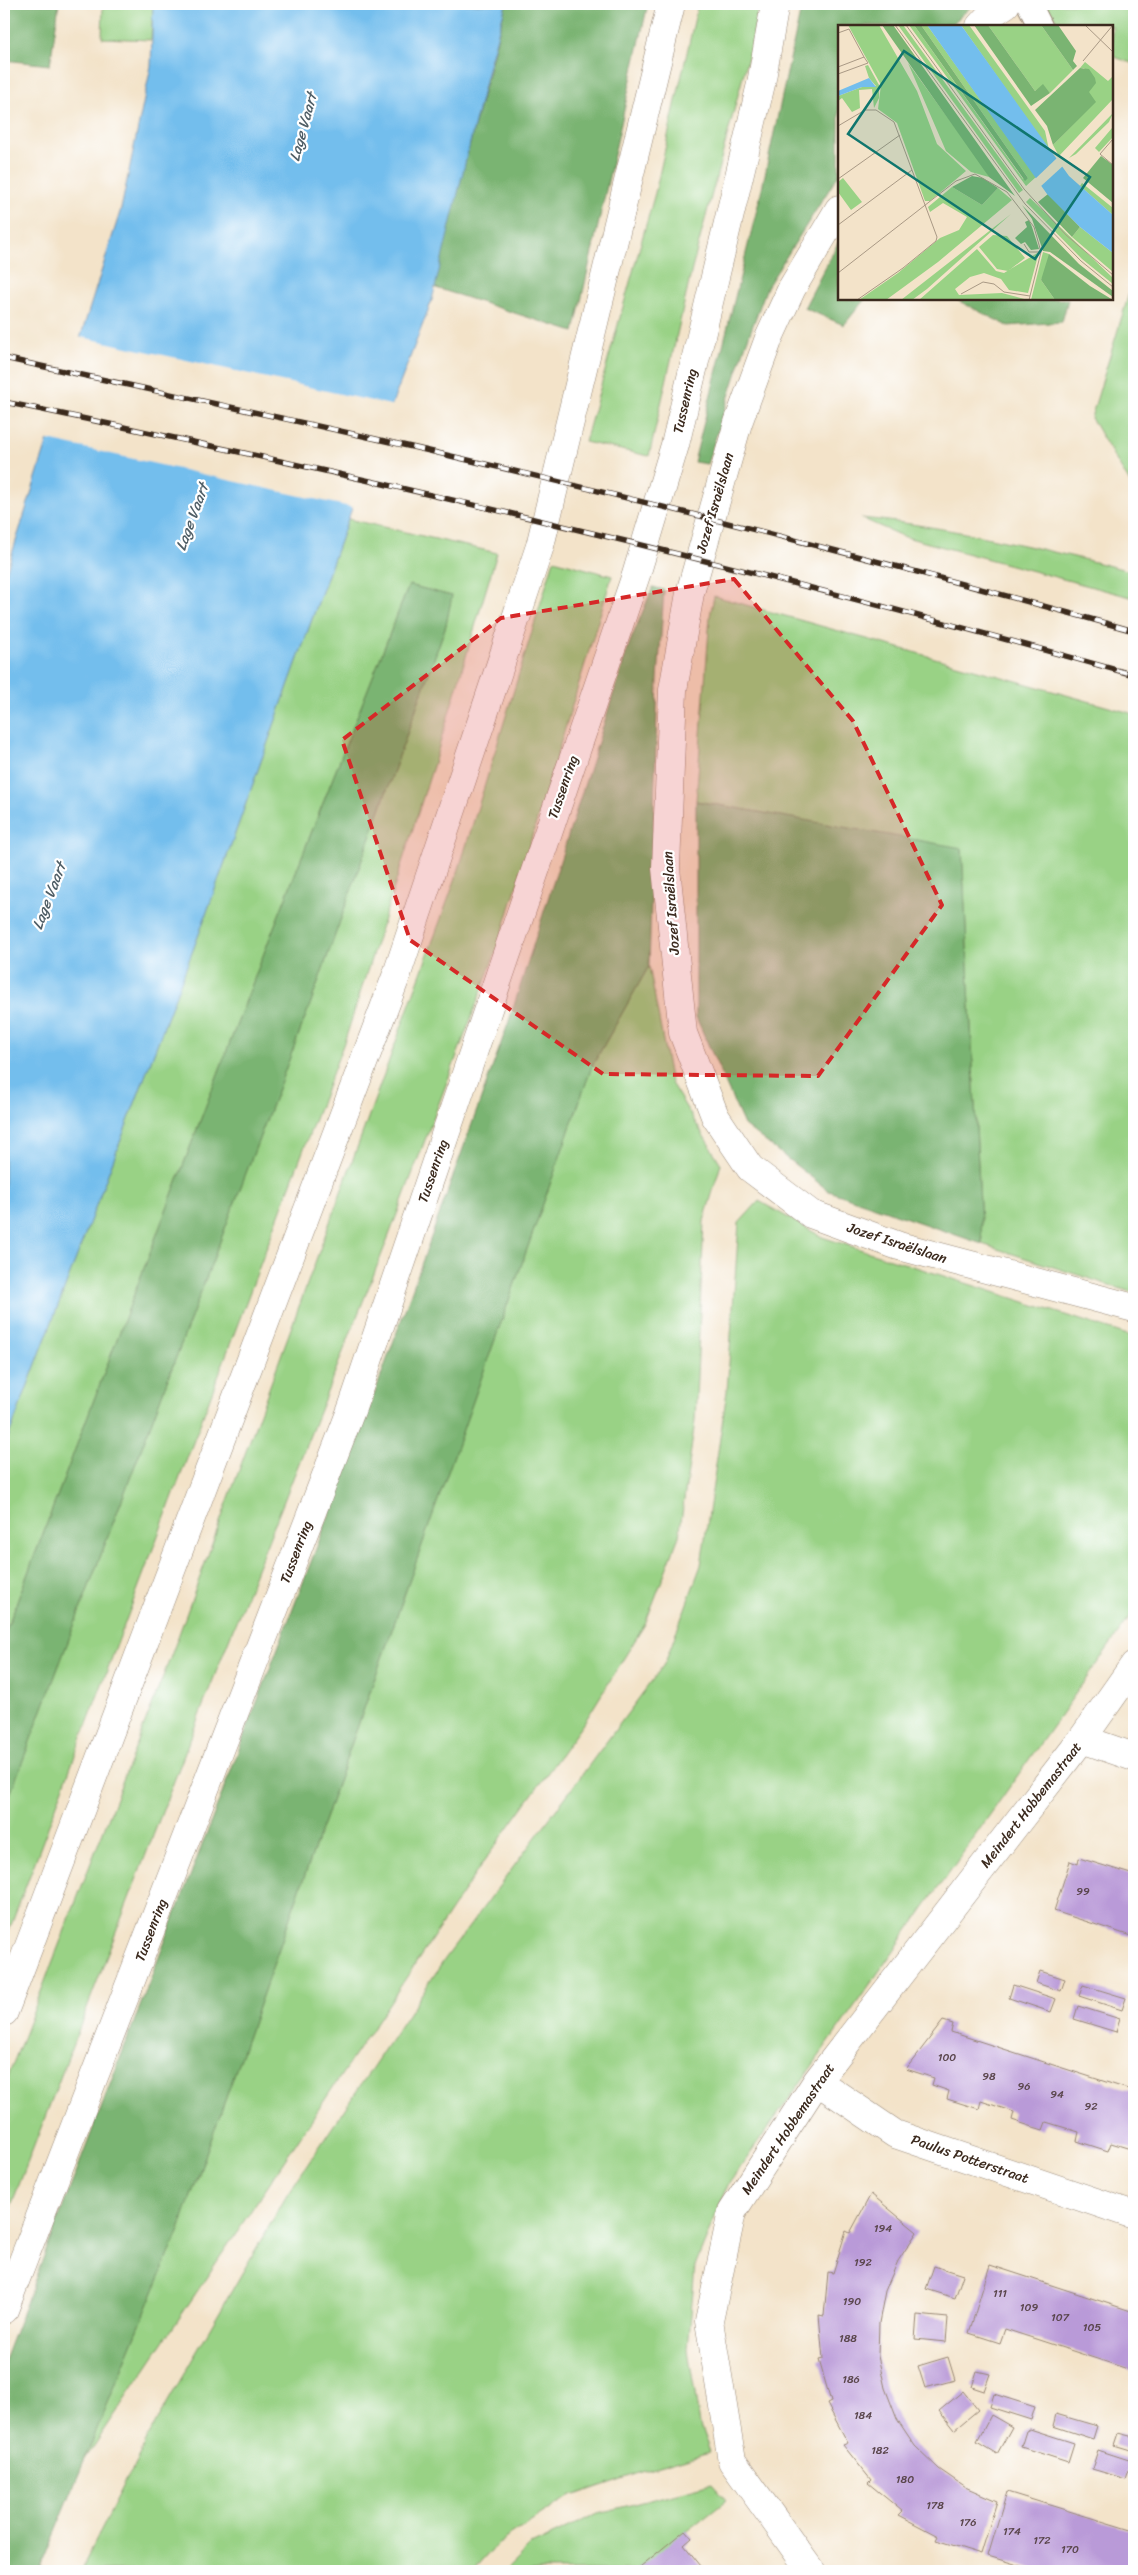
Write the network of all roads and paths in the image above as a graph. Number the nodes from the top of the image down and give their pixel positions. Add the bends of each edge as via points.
1 (671, 4) edge
2 (775, 4) edge
3 (1006, 4) edge
4 (1029, 4) edge
5 (981, 25) edge
6 (1040, 25) edge
7 (838, 211) edge
8 (1134, 1308) edge
9 (1134, 1665) edge
10 (1082, 1739) junction
11 (1134, 1757) edge
12 (4, 2012) edge
13 (817, 2081) junction
14 (1134, 2215) edge
15 (4, 2310) edge
16 (811, 2571) edge

1 - 12 main road via 540,546 397,974
2 - 15 main road, Tussenring via 761,84 675,445 636,575 352,1408
3 - 5 main road
4 - 6 lane
7 - 8 main road, Jozef Israëlslaan via 792,288 769,338 738,423 690,594 673,690 666,868 684,1033 715,1116 750,1168 811,1214 899,1246
9 - 10 main road, Meindert Hobbemastraat
10 - 11 main road
10 - 13 main road, Meindert Hobbemastraat
13 - 14 main road, Paulus Potterstraat via 895,2134
13 - 16 main road, Meindert Hobbemastraat via 732,2212 708,2321 732,2461

